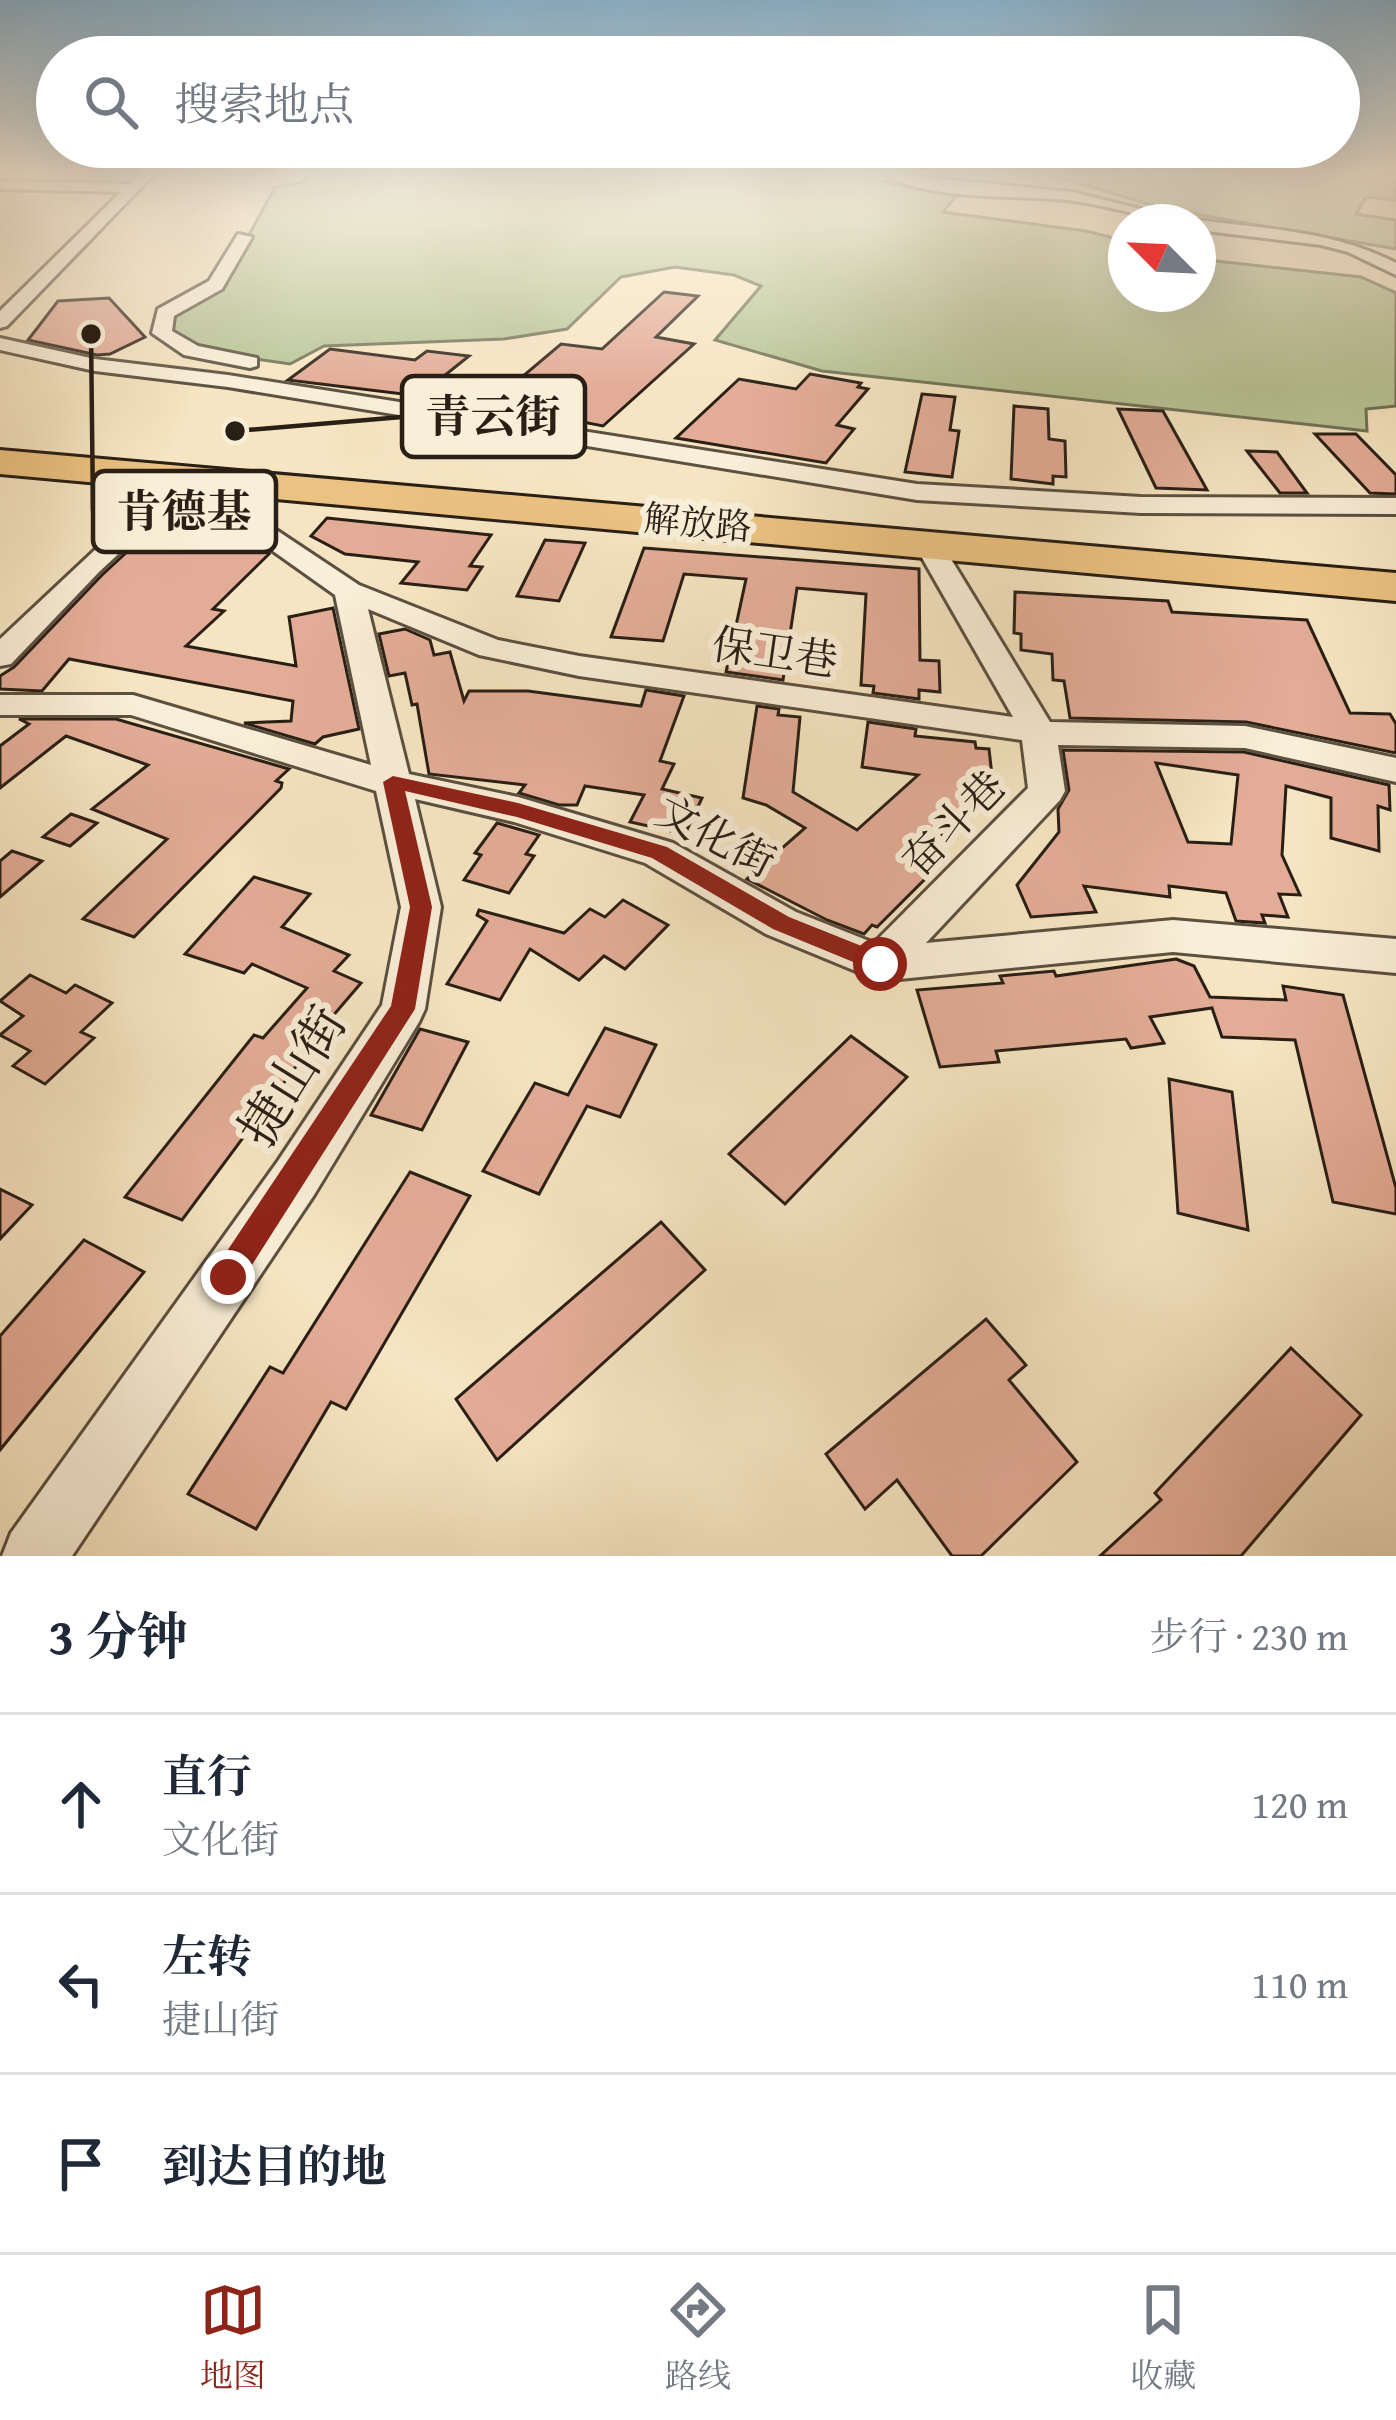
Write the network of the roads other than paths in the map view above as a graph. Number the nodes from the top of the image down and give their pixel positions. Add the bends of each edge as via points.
1 (76, 246) edge
2 (239, 246) edge
3 (1344, 246) edge
4 (1396, 270) edge
5 (0, 322) edge
6 (0, 344) edge
7 (279, 389) junction
8 (0, 445) edge
9 (0, 461) edge
10 (186, 478) junction
11 (1396, 506) edge
12 (927, 542) junction
13 (1396, 561) edge
14 (1396, 587) edge
15 (349, 591) junction
16 (0, 657) edge
17 (0, 704) edge
18 (1038, 731) junction
19 (1396, 770) edge
20 (393, 782) junction
21 (1396, 956) edge
22 (880, 964) junction
23 (34, 1556) edge

1 - 5 street
2 - 7 street via 215,285 165,313 162,333 212,356 270,366
3 - 4 street
6 - 7 street
7 - 11 street via 984,499
8 - 13 main road, 解放路
9 - 10 main road, 解放路
10 - 12 main road, 解放路
10 - 15 street, 保卫巷
10 - 16 street
12 - 14 main road, 解放路
12 - 18 street, 奋斗巷
15 - 18 street, 保卫巷 via 490,648
15 - 20 street, 捷山街
17 - 20 street, 文化街 via 133,705
18 - 19 street, 保卫巷 via 1245,737
18 - 22 street, 奋斗巷 via 1046,791
20 - 22 street, 文化街 via 659,853 781,923
20 - 23 street, 捷山街 via 421,907 403,1009
21 - 22 street, 文化街 via 1173,937

